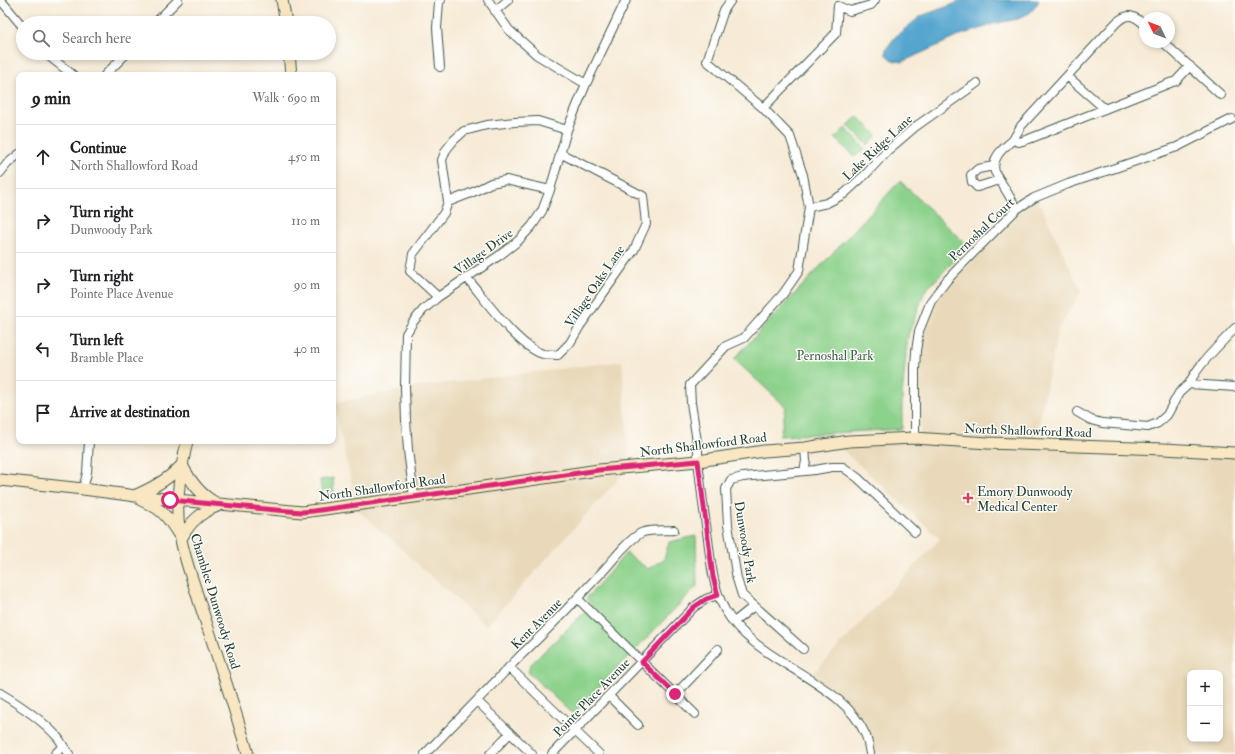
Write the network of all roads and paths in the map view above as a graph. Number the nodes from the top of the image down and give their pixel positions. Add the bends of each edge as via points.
1 (0, 0) edge
2 (178, 0) edge
3 (282, 0) edge
4 (441, 0) edge
5 (488, 0) edge
6 (508, 0) edge
7 (626, 0) edge
8 (732, 0) edge
9 (875, 0) edge
10 (835, 3) edge
11 (496, 11) junction
12 (162, 16) edge
13 (285, 16) edge
14 (16, 19) edge
15 (1139, 20) edge
16 (1170, 48) edge
17 (54, 60) edge
18 (120, 60) edge
19 (290, 60) edge
20 (1190, 66) junction
21 (440, 67) dead end
22 (69, 72) edge
23 (109, 72) edge
24 (291, 72) edge
25 (1067, 76) junction
26 (977, 83) dead end
27 (586, 84) junction
28 (1221, 95) dead end
29 (763, 108) junction
30 (1104, 109) junction
31 (1232, 118) dead end
32 (567, 130) junction
33 (1012, 140) junction
34 (560, 153) junction
35 (16, 156) edge
36 (994, 166) junction
37 (0, 173) edge
38 (1000, 180) junction
39 (550, 190) junction
40 (448, 202) junction
41 (809, 207) junction
42 (1017, 209) junction
43 (467, 278) junction
44 (438, 297) junction
45 (1235, 328) edge
46 (1189, 384) junction
47 (1235, 387) edge
48 (1077, 412) dead end
49 (915, 438) junction
50 (89, 444) edge
51 (186, 444) edge
52 (805, 448) junction
53 (1235, 453) edge
54 (698, 461) junction
55 (182, 465) junction
56 (804, 471) junction
57 (0, 480) edge
58 (83, 489) junction
59 (134, 496) junction
60 (414, 497) junction
61 (178, 500) junction
62 (220, 504) junction
63 (674, 530) dead end
64 (915, 532) dead end
65 (181, 539) junction
66 (718, 595) junction
67 (577, 598) junction
68 (754, 606) junction
69 (734, 622) junction
70 (718, 649) dead end
71 (803, 650) dead end
72 (642, 662) junction
73 (509, 667) junction
74 (0, 693) edge
75 (675, 694) junction
76 (609, 696) junction
77 (477, 700) junction
78 (695, 714) dead end
79 (638, 725) dead end
80 (574, 730) junction
81 (510, 733) junction
82 (63, 746) junction
83 (55, 754) edge
84 (70, 754) edge
85 (248, 754) edge
86 (425, 754) edge
87 (490, 754) edge
88 (532, 754) edge
89 (552, 754) edge
90 (599, 754) edge
91 (870, 754) edge

1 - 14 street
2 - 12 street
3 - 13 street
4 - 21 street via 437,28
5 - 11 street
6 - 11 street
7 - 27 street, Village Drive
8 - 29 street via 724,10 707,61
9 - 10 street via 871,5 850,10
10 - 29 street via 836,33
11 - 27 street via 509,30 537,55
15 - 25 street via 1135,17 1123,17
16 - 20 street
17 - 22 street
18 - 23 street
19 - 24 street
20 - 28 street
20 - 30 street via 1170,83
25 - 30 street
25 - 33 street via 1021,126
26 - 41 street, Lake Ridge Lane via 914,127 844,194 827,203
27 - 32 street, Village Drive
29 - 41 street via 790,136 803,175
30 - 33 street via 1024,141
31 - 42 street, Pernoshal Court via 1177,147 1068,184 1034,198
32 - 34 street, Village Drive
32 - 40 street via 538,121 487,125 464,131 446,150 442,160
33 - 36 street via 997,155
34 - 39 street, Village Drive
34 - 43 street, Village Oaks Lane via 643,196 646,224 634,250 570,343 558,355 543,354 523,343
35 - 37 street
36 - 38 street
36 - 38 street via 978,169 972,175 972,182 977,187
38 - 42 street
39 - 40 street via 506,180 491,183
39 - 43 street, Village Drive via 542,211 518,241
40 - 44 street via 444,214 413,254 410,271
41 - 54 street via 799,271 783,294 744,338 726,346 690,385
42 - 49 street, Pernoshal Court via 947,280 931,301 919,331 916,351
43 - 44 street, Village Drive
44 - 60 street, Village Drive via 423,310 406,334 406,420
45 - 46 street via 1205,361
46 - 47 street
46 - 48 street via 1179,393 1167,415 1158,423 1148,426 1102,423
49 - 52 street, North Shallowford Road via 848,441
49 - 53 street, North Shallowford Road
50 - 58 street
51 - 55 street, Chamblee Dunwoody Road
52 - 54 street, North Shallowford Road
52 - 56 street
54 - 60 street, North Shallowford Road via 599,470
54 - 66 street via 713,577
55 - 59 street via 175,473
55 - 61 street, Chamblee Dunwoody Road
55 - 62 street via 201,493
56 - 64 street, Dunwoody Park via 843,467
56 - 68 street, Dunwoody Park via 731,480 726,489 728,525 737,579 742,595
57 - 58 street
58 - 59 street
59 - 61 street
59 - 65 street via 162,511
60 - 62 street, North Shallowford Road via 302,512
61 - 62 street, North Shallowford Road
61 - 65 street, Chamblee Dunwoody Road
62 - 65 street via 195,520
63 - 67 street, Kent Avenue via 647,531 640,534
65 - 85 street, Chamblee Dunwoody Road
66 - 69 street
66 - 72 street, Pointe Place Avenue via 694,607
67 - 72 street
67 - 73 street, Kent Avenue
68 - 69 street
68 - 71 street, Dunwoody Park
69 - 91 street via 751,640 842,703 856,718 866,736
70 - 75 street
72 - 75 street
72 - 76 street, Pointe Place Avenue
73 - 77 street, Kent Avenue
73 - 80 street
74 - 82 street via 44,724
75 - 78 street
76 - 79 street
76 - 80 street, Pointe Place Avenue
77 - 81 street
77 - 86 street, Kent Avenue
80 - 89 street, Pointe Place Avenue
80 - 90 street
81 - 87 street
81 - 88 street
82 - 83 street
82 - 84 street

